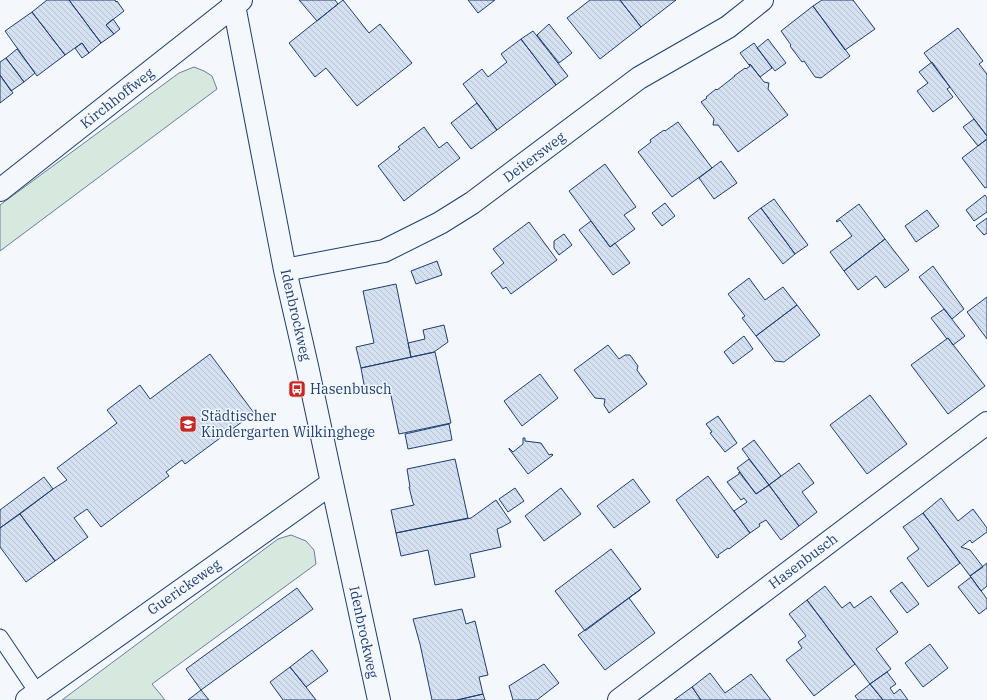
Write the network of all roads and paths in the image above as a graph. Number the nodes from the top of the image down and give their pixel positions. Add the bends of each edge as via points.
1 (762, 0) edge
2 (236, 2) edge
3 (0, 190) edge
4 (285, 270) junction
5 (987, 423) edge
6 (332, 483) junction
7 (0, 637) edge
8 (32, 696) edge
9 (379, 700) edge
10 (619, 700) edge

1 - 4 street, Deitersweg via 728,27 639,78 472,203 440,223 384,251
2 - 3 street, Kirchhoffweg
2 - 4 street, Idenbrockweg
4 - 6 street, Idenbrockweg
5 - 10 street, Hasenbusch
6 - 8 street, Guerickeweg
6 - 9 street, Idenbrockweg
7 - 8 lane, Guerickeweg

